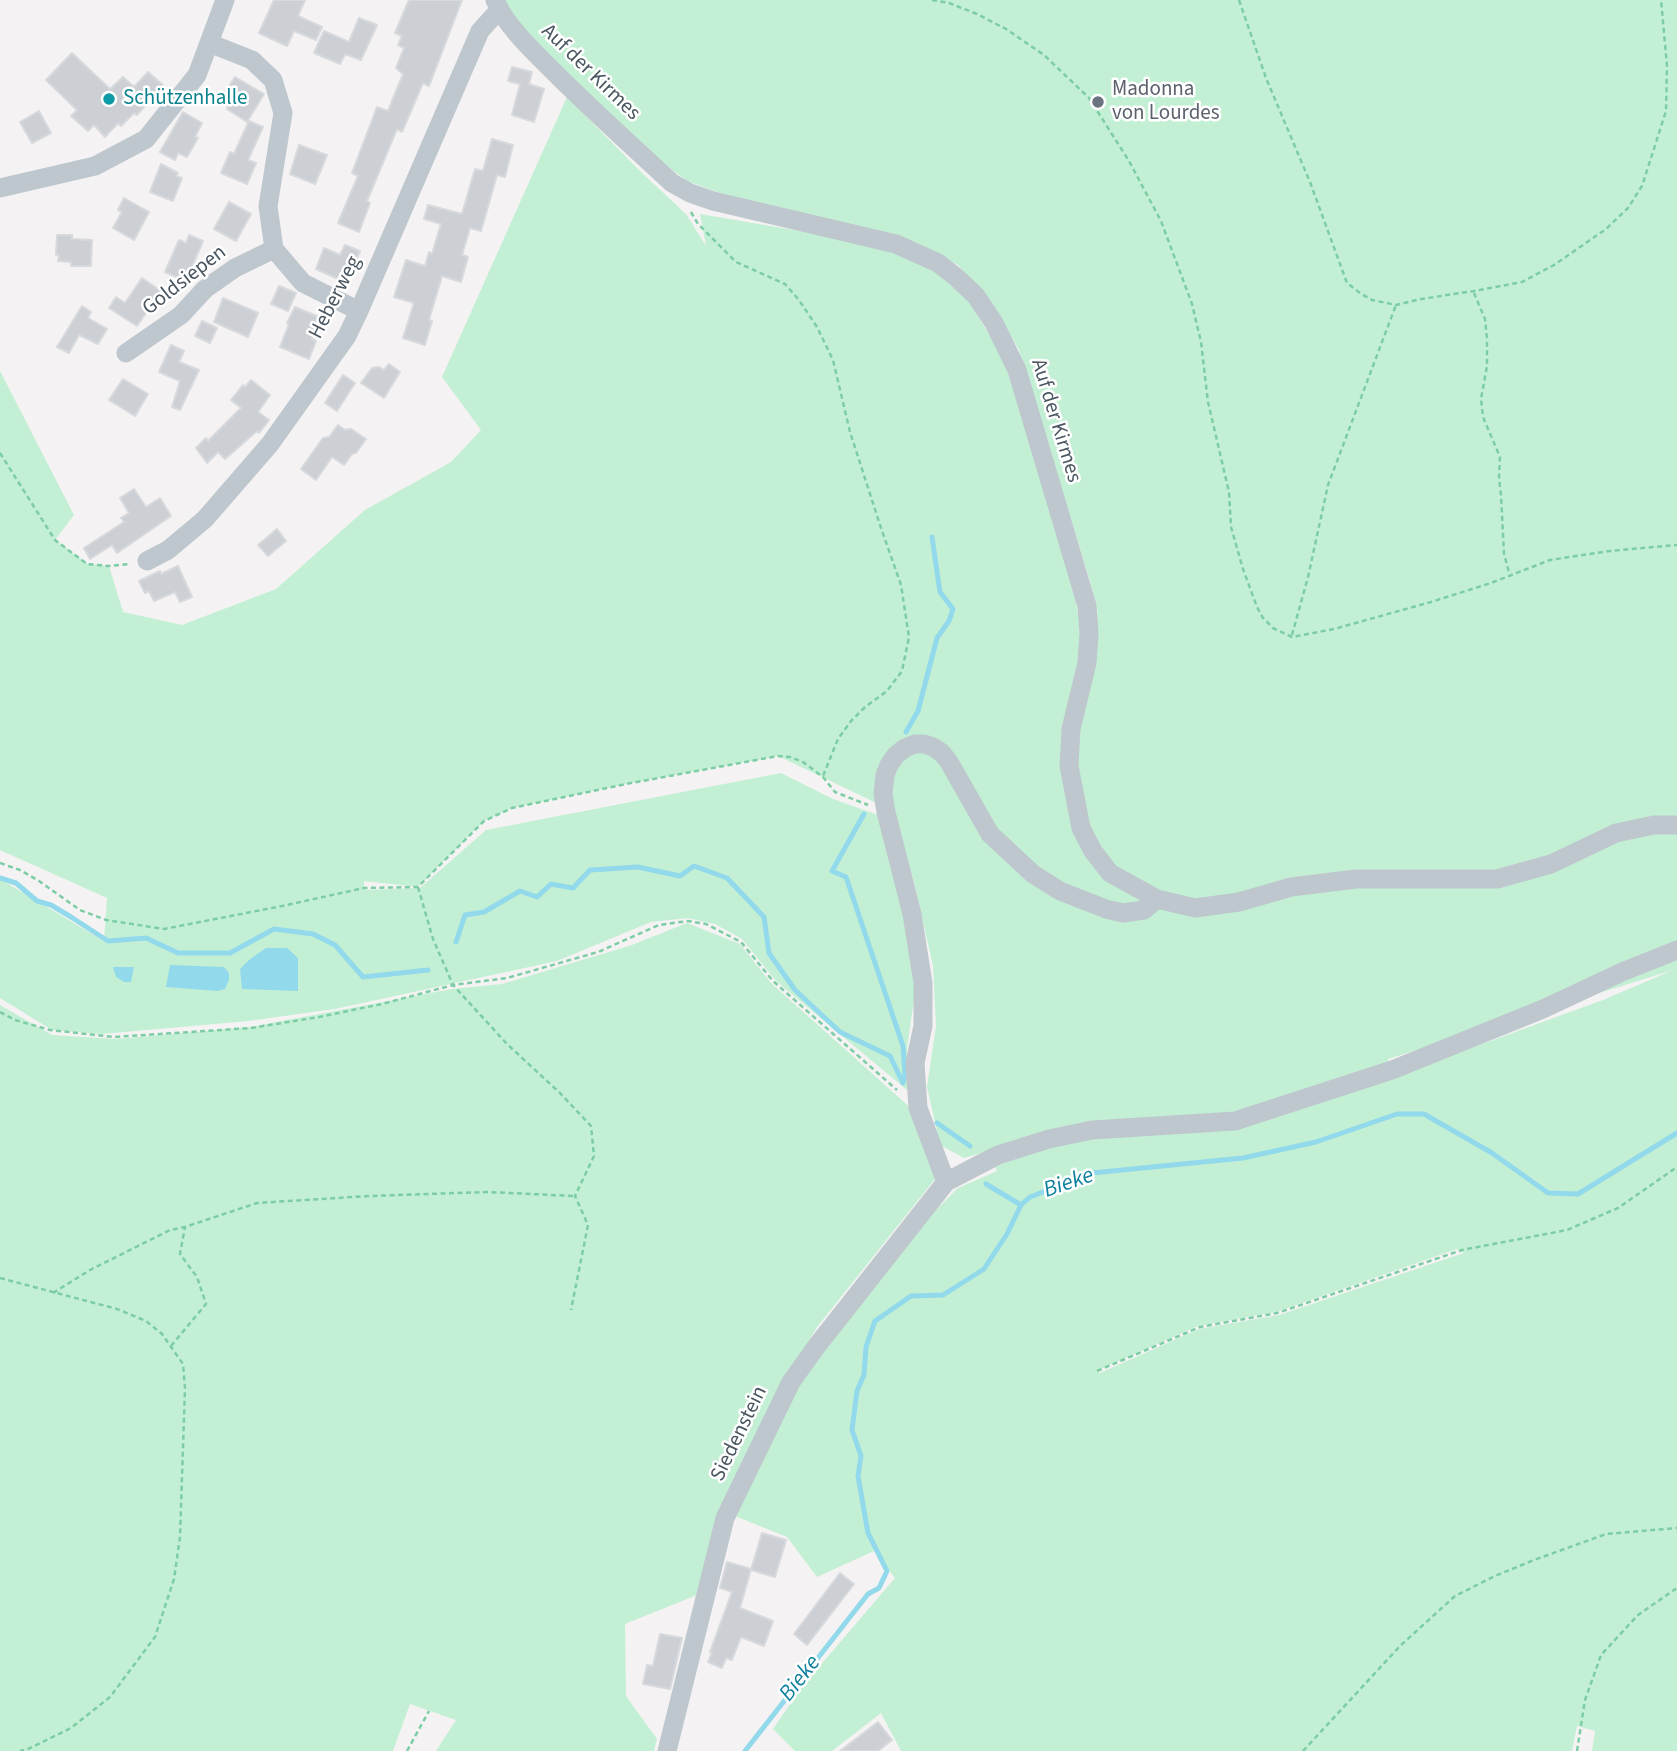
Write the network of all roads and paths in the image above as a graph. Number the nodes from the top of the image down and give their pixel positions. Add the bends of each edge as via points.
1 (225, 0) edge
2 (932, 0) edge
3 (1239, 0) edge
4 (1661, 0) edge
5 (497, 5) edge
6 (209, 43) junction
7 (672, 183) junction
8 (0, 188) edge
9 (274, 249) junction
10 (1474, 291) junction
11 (1396, 305) junction
12 (359, 311) junction
13 (126, 353) dead end
14 (0, 453) edge
15 (1677, 545) edge
16 (146, 561) joint
17 (1510, 576) junction
18 (1292, 637) junction
19 (822, 777) junction
20 (886, 812) junction
21 (1677, 825) edge
22 (0, 863) edge
23 (418, 887) junction
24 (1157, 899) junction
25 (1677, 950) edge
26 (453, 985) junction
27 (0, 1012) edge
28 (918, 1108) junction
29 (1677, 1167) edge
30 (946, 1182) junction
31 (575, 1196) junction
32 (185, 1227) junction
33 (0, 1278) edge
34 (53, 1293) junction
35 (571, 1310) dead end
36 (171, 1346) junction
37 (1097, 1371) dead end
38 (1677, 1528) edge
39 (1677, 1588) edge
40 (429, 1711) dead end
41 (20, 1751) edge
42 (407, 1751) edge
43 (667, 1751) edge
44 (1303, 1751) edge
45 (1577, 1751) edge

1 - 6 street
2 - 18 path via 977,14 1044,55 1089,98 1129,161 1161,222 1192,304 1229,492 1231,527 1243,569 1264,618
3 - 11 path via 1347,283 1372,300
4 - 10 path via 1667,66 1665,111 1642,186 1628,208 1554,265 1522,282
5 - 7 street, Auf der Kirmes via 529,47
5 - 12 street, Heberweg via 480,31
6 - 8 street via 197,75 146,139 95,166
6 - 9 street via 252,60 273,80 283,113 268,206
7 - 19 path via 698,224 736,262 785,284 817,327 833,360 850,432 901,585 909,637 902,671 887,691 851,721
7 - 24 street, Auf der Kirmes via 713,201 896,244 938,263 976,296 1017,370 1087,606 1087,663 1071,729 1069,766 1081,828 1110,873
9 - 12 street via 303,283
9 - 13 street, Goldsiepen via 205,289 181,315
10 - 11 path
10 - 17 path via 1487,339 1480,399 1500,457 1504,554
11 - 18 path via 1328,485
12 - 16 street, Heberweg via 270,444 205,519 169,550
14 - 16 path via 55,540 87,564
15 - 17 path via 1550,560
17 - 18 path via 1431,602
19 - 20 path via 835,792
19 - 23 path via 803,762 778,756 512,808 484,821
20 - 24 street via 883,794 889,765 905,748 924,744 942,753 990,834 1033,874 1060,891 1123,913 1143,910
20 - 28 street via 912,914 923,983 923,1026 915,1063
21 - 24 street, Auf der Kirmes via 1616,833 1552,863 1497,879 1356,879 1291,887 1240,902 1195,908
22 - 23 path via 20,870 88,914 164,929 365,888
23 - 26 path
25 - 30 street via 1392,1070 1235,1121 1081,1132 998,1155
26 - 27 path via 319,1017 182,1033 114,1037 50,1030
26 - 28 path via 507,978 598,952 659,925 706,924 741,942 773,981
26 - 31 path via 591,1126 594,1156
28 - 30 street
29 - 37 path via 1618,1208 1567,1230 1462,1250 1277,1313 1200,1327
30 - 43 street, Siedenstein via 791,1382 725,1518
31 - 32 path via 487,1192 257,1203
31 - 35 path via 588,1225
32 - 34 path via 90,1270
32 - 36 path via 180,1254 197,1277 206,1304
33 - 34 path
34 - 36 path via 146,1321
36 - 41 path via 183,1364 185,1388 182,1502 174,1579 155,1637 110,1697 71,1728
38 - 44 path via 1606,1534 1455,1596 1400,1646
39 - 45 path via 1638,1615 1601,1655 1585,1700
40 - 42 path

